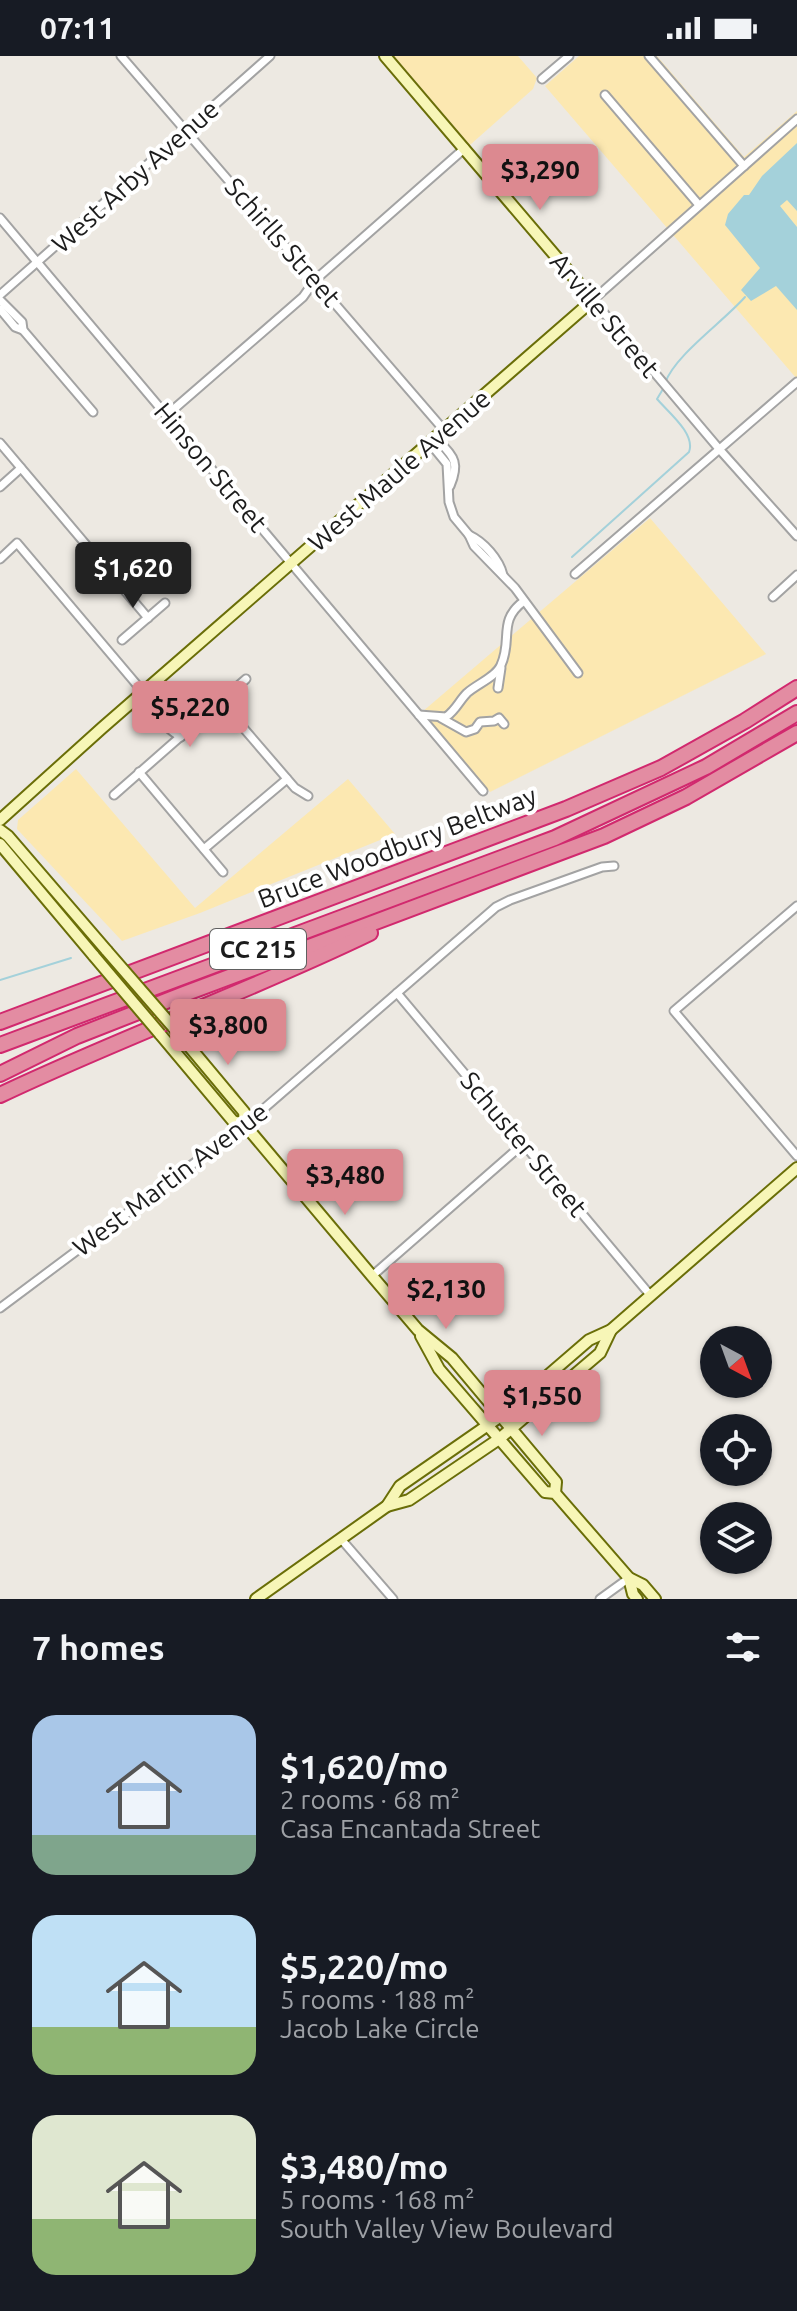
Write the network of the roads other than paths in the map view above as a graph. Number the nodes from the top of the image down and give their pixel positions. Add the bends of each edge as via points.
1 (121, 56) edge
2 (270, 56) edge
3 (385, 56) edge
4 (569, 56) edge
5 (649, 56) edge
6 (542, 79) dead end
7 (605, 95) dead end
8 (797, 119) edge
9 (185, 131) junction
10 (465, 148) junction
11 (744, 166) junction
12 (699, 205) junction
13 (0, 218) edge
14 (38, 263) junction
15 (315, 280) junction
16 (0, 297) edge
17 (593, 300) junction
18 (0, 309) edge
19 (23, 330) junction
20 (797, 382) edge
21 (93, 412) dead end
22 (167, 415) junction
23 (436, 436) junction
24 (0, 443) edge
25 (720, 450) junction
26 (21, 468) junction
27 (0, 487) edge
28 (797, 536) edge
29 (0, 559) edge
30 (292, 563) junction
31 (575, 574) dead end
32 (797, 575) edge
33 (773, 597) dead end
34 (524, 601) junction
35 (165, 603) dead end
36 (148, 618) junction
37 (122, 640) dead end
38 (501, 666) junction
39 (578, 673) dead end
40 (246, 679) dead end
41 (498, 688) dead end
42 (797, 688) edge
43 (143, 692) junction
44 (221, 702) junction
45 (797, 713) edge
46 (419, 715) junction
47 (439, 717) junction
48 (504, 724) dead end
49 (797, 733) edge
50 (181, 737) junction
51 (139, 772) junction
52 (287, 779) junction
53 (483, 791) dead end
54 (114, 795) dead end
55 (308, 796) dead end
56 (0, 820) edge
57 (0, 830) edge
58 (0, 844) edge
59 (204, 849) junction
60 (614, 866) dead end
61 (223, 872) dead end
62 (445, 896) junction
63 (797, 906) edge
64 (397, 993) junction
65 (0, 1021) edge
66 (0, 1045) edge
67 (0, 1074) edge
68 (0, 1095) edge
69 (245, 1125) junction
70 (523, 1144) junction
71 (797, 1156) edge
72 (797, 1168) edge
73 (372, 1276) junction
74 (651, 1296) junction
75 (0, 1308) edge
76 (418, 1330) junction
77 (611, 1330) junction
78 (501, 1416) junction
79 (488, 1426) junction
80 (512, 1428) junction
81 (499, 1439) junction
82 (555, 1493) junction
83 (387, 1506) junction
84 (341, 1539) junction
85 (629, 1578) junction
86 (255, 1599) edge
87 (393, 1599) edge
88 (600, 1599) edge
89 (637, 1599) edge
90 (655, 1599) edge

1 - 9 street, Schirlls Street
2 - 9 street, West Arby Avenue
3 - 10 main road, Arville Street
4 - 6 street
5 - 11 street
7 - 12 street
8 - 11 street, West Maule Avenue
9 - 14 street, West Arby Avenue
9 - 15 street, Schirlls Street
10 - 15 street
10 - 17 main road, Arville Street
11 - 12 street, West Maule Avenue
12 - 17 street, West Maule Avenue
13 - 14 street, Hinson Street
14 - 16 street, West Arby Avenue
14 - 22 street, Hinson Street
15 - 22 street via 303,297
15 - 23 street, Schirlls Street
16 - 19 street
17 - 23 main road, West Maule Avenue
17 - 25 street, Arville Street
18 - 19 street
19 - 21 street
20 - 25 street
22 - 30 street, Hinson Street
23 - 30 main road, West Maule Avenue
23 - 34 street, Schirlls Street via 447,464 453,514 500,564
24 - 26 street
25 - 28 street, Arville Street
25 - 31 street
26 - 27 street
26 - 36 street
29 - 43 street via 17,543
30 - 43 main road, West Maule Avenue
30 - 46 street, Hinson Street
32 - 33 street
34 - 38 street via 507,622
34 - 39 street, Schirlls Street
35 - 36 street
36 - 37 street
38 - 41 street
38 - 47 street via 450,714
40 - 44 street
42 - 65 highway, Bruce Woodbury Beltway / CC 215 via 661,768 566,809
43 - 50 street
43 - 56 main road, West Maule Avenue
44 - 50 street
44 - 52 street
45 - 66 highway, Bruce Woodbury Beltway / CC 215 via 706,767 565,833
46 - 47 street
46 - 53 street, Hinson Street
47 - 48 street via 466,732 480,722 499,718
49 - 62 highway, CC 215 via 686,797 604,836
50 - 51 street
51 - 54 street
51 - 59 street
52 - 55 street
52 - 59 street
57 - 69 main road, bridge via 244,1112
58 - 69 main road, bridge via 233,1121
59 - 61 street
60 - 64 street, West Martin Avenue via 496,907
62 - 67 highway, CC 215 via 91,1031
62 - 68 highway via 299,968
63 - 71 street via 674,1011
64 - 69 street, West Martin Avenue
64 - 70 street, Schuster Street
69 - 73 main road
69 - 75 street, West Martin Avenue
70 - 73 street
70 - 74 street, Schuster Street
72 - 74 main road
73 - 76 main road
74 - 77 main road
76 - 78 main road via 452,1358
76 - 79 main road via 439,1369
77 - 78 main road via 589,1340
77 - 80 main road via 600,1353
78 - 79 main road
78 - 80 main road
79 - 81 main road
79 - 83 main road via 400,1486
80 - 81 main road
80 - 82 main road via 556,1482
81 - 82 main road via 545,1492
81 - 83 main road via 409,1500
82 - 85 main road
83 - 84 main road
84 - 86 main road
84 - 87 street
85 - 88 street
85 - 89 main road
85 - 90 main road

